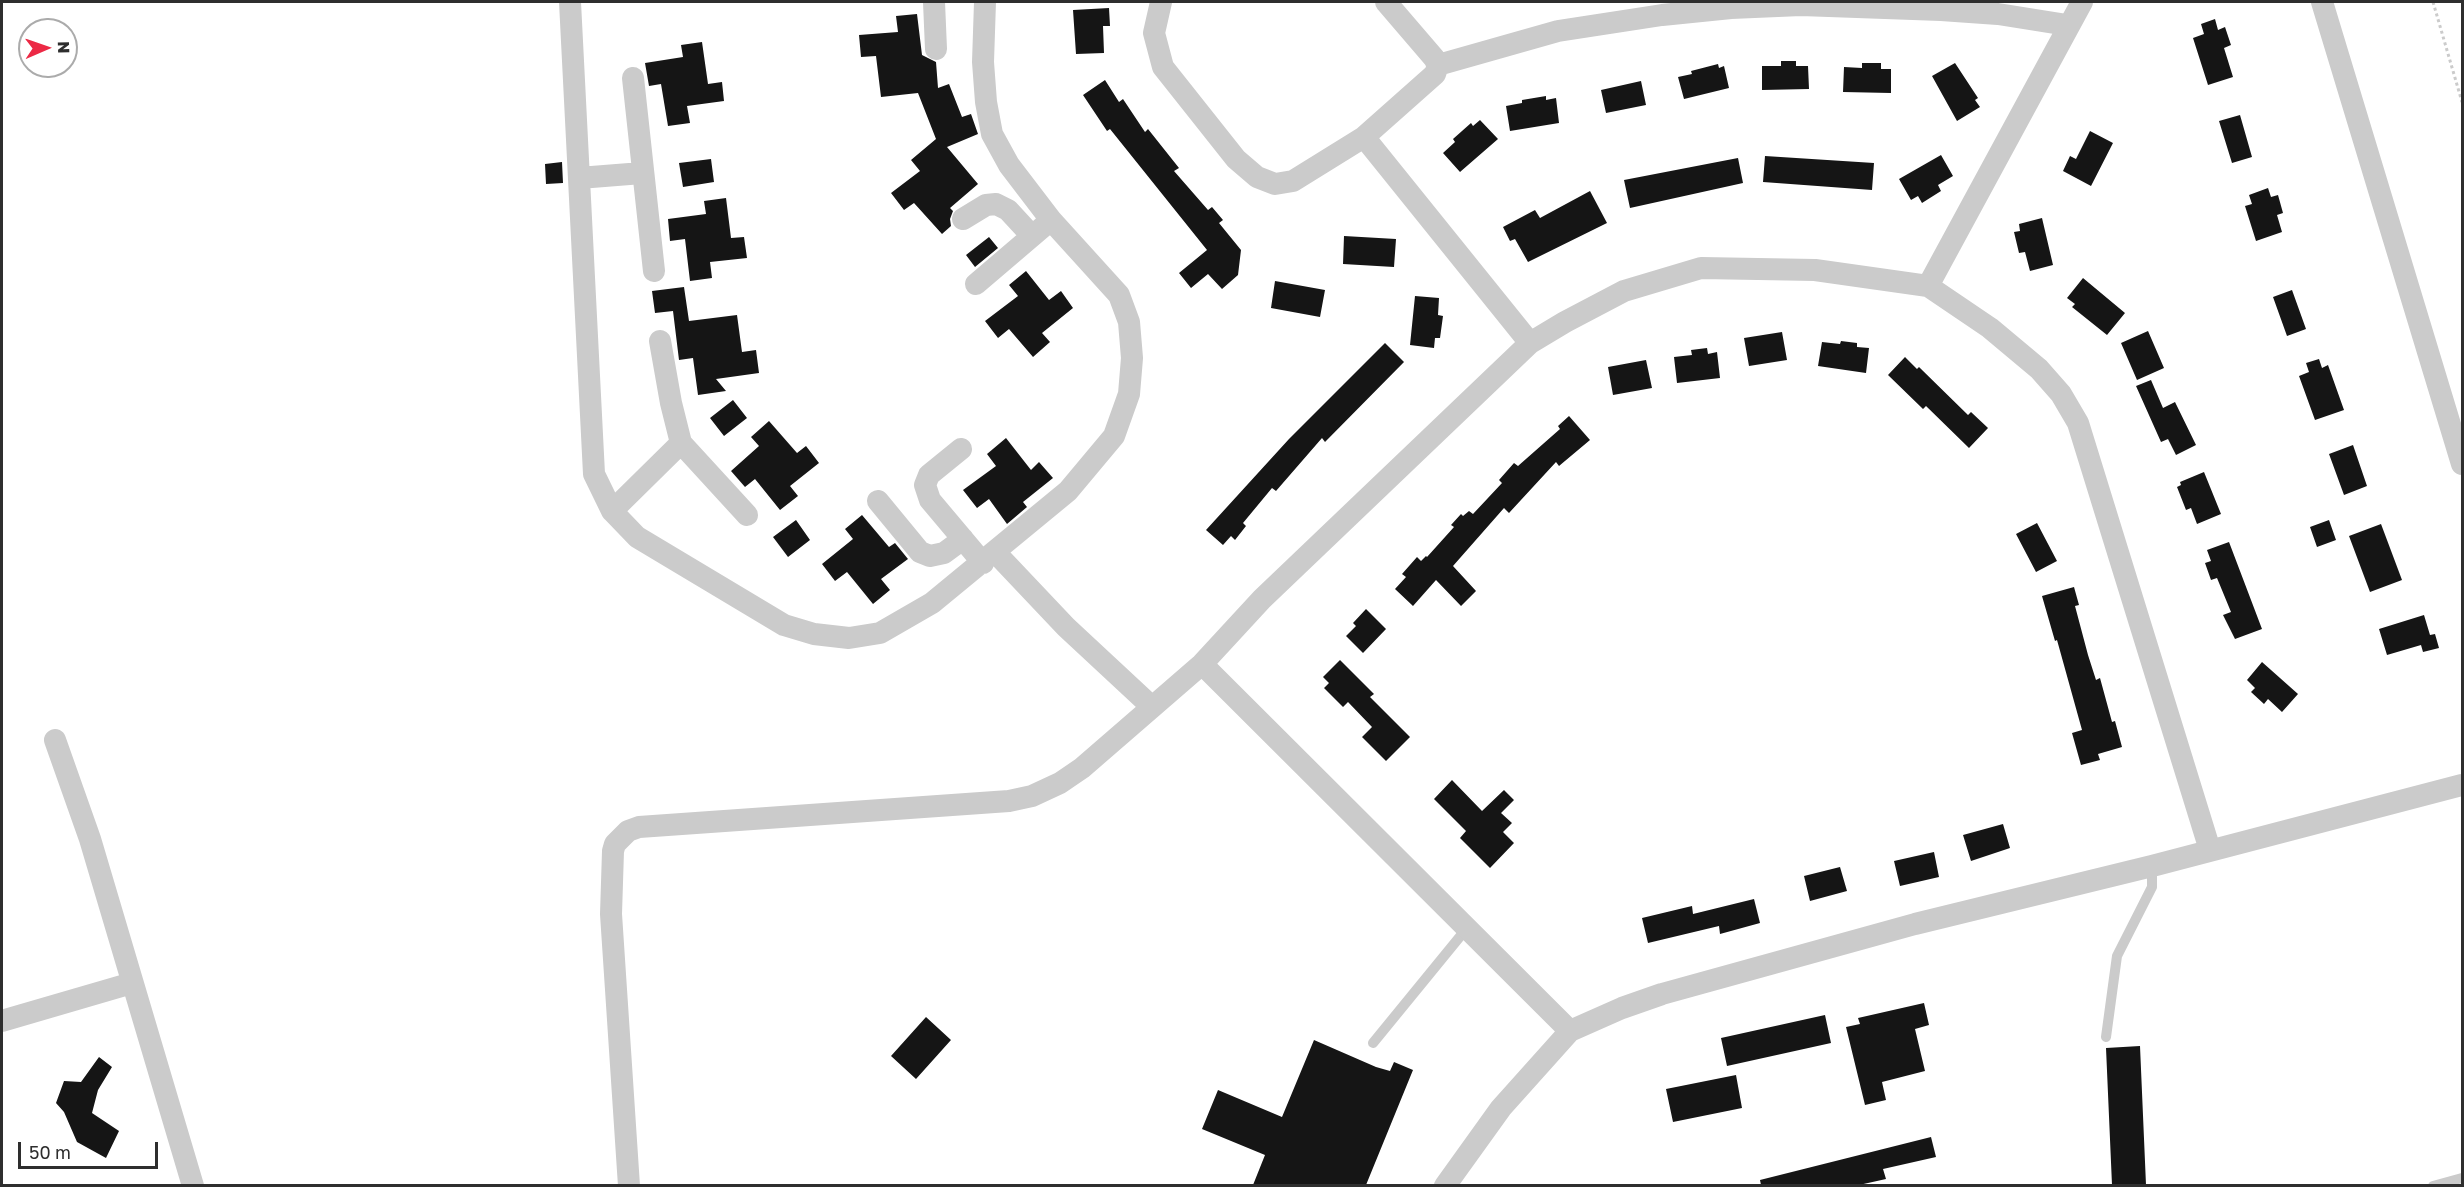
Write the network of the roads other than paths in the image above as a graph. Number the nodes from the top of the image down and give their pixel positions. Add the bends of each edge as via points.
1 (570, 2) edge
2 (934, 2) edge
3 (985, 2) edge
4 (1161, 2) edge
5 (1386, 2) edge
6 (2082, 2) edge
7 (2322, 2) edge
8 (2067, 25) junction
9 (936, 49) dead end
10 (1437, 65) junction
11 (633, 78) dead end
12 (1364, 137) junction
13 (642, 173) junction
14 (579, 178) junction
15 (963, 219) dead end
16 (1051, 220) junction
17 (1032, 236) junction
18 (654, 271) dead end
19 (976, 284) dead end
20 (1928, 286) junction
21 (660, 341) dead end
22 (1530, 343) junction
23 (681, 443) junction
24 (961, 449) dead end
25 (2463, 464) edge
26 (878, 501) dead end
27 (612, 510) junction
28 (747, 515) dead end
29 (963, 539) junction
30 (989, 557) junction
31 (1202, 664) junction
32 (1152, 708) junction
33 (56, 740) dead end
34 (2463, 785) edge
35 (2210, 850) junction
36 (2152, 866) junction
37 (1468, 927) junction
38 (132, 983) junction
39 (2, 1021) edge
40 (1570, 1031) junction
41 (2106, 1037) dead end
42 (1373, 1043) dead end
43 (2463, 1178) edge
44 (193, 1185) edge
45 (629, 1185) edge
46 (1445, 1185) edge
47 (2433, 1185) edge

1 - 14 street
2 - 9 street
3 - 16 street via 983,62 992,134 1009,165
4 - 12 street via 1154,33 1163,67 1236,159 1257,177 1275,184 1293,181
5 - 10 street
6 - 8 street
7 - 25 street
8 - 10 street via 1941,10 1801,5 1731,8 1558,31
8 - 20 street
10 - 12 street via 1435,75
11 - 13 street
12 - 22 street
13 - 14 street
13 - 18 street
14 - 27 street via 594,474
15 - 17 street via 986,204 996,204 1008,210
16 - 17 street
16 - 30 street via 1119,295 1129,321 1129,394 1114,436 1068,491
17 - 19 street
20 - 22 street via 1815,270 1701,267 1624,291
20 - 35 street via 1990,328 2038,369 2061,394 2078,423
21 - 23 street
22 - 31 street via 1262,599
23 - 27 street
23 - 28 street
24 - 29 street via 929,474 926,486 930,500
26 - 29 street via 920,552 930,556 944,553
27 - 30 street via 637,537 784,625 814,634 849,638 880,633 932,603
29 - 30 street
30 - 32 street
31 - 32 street
31 - 37 street
32 - 45 street via 1082,768 1060,783 1022,799 639,827 621,837 613,851 611,914
33 - 38 street
34 - 35 street
35 - 36 street
36 - 40 street via 1776,961 1654,996
36 - 41 lane via 2152,888 2117,956
37 - 40 street
37 - 42 lane
38 - 39 street
38 - 44 street
40 - 46 street via 1500,1108
43 - 47 lane

